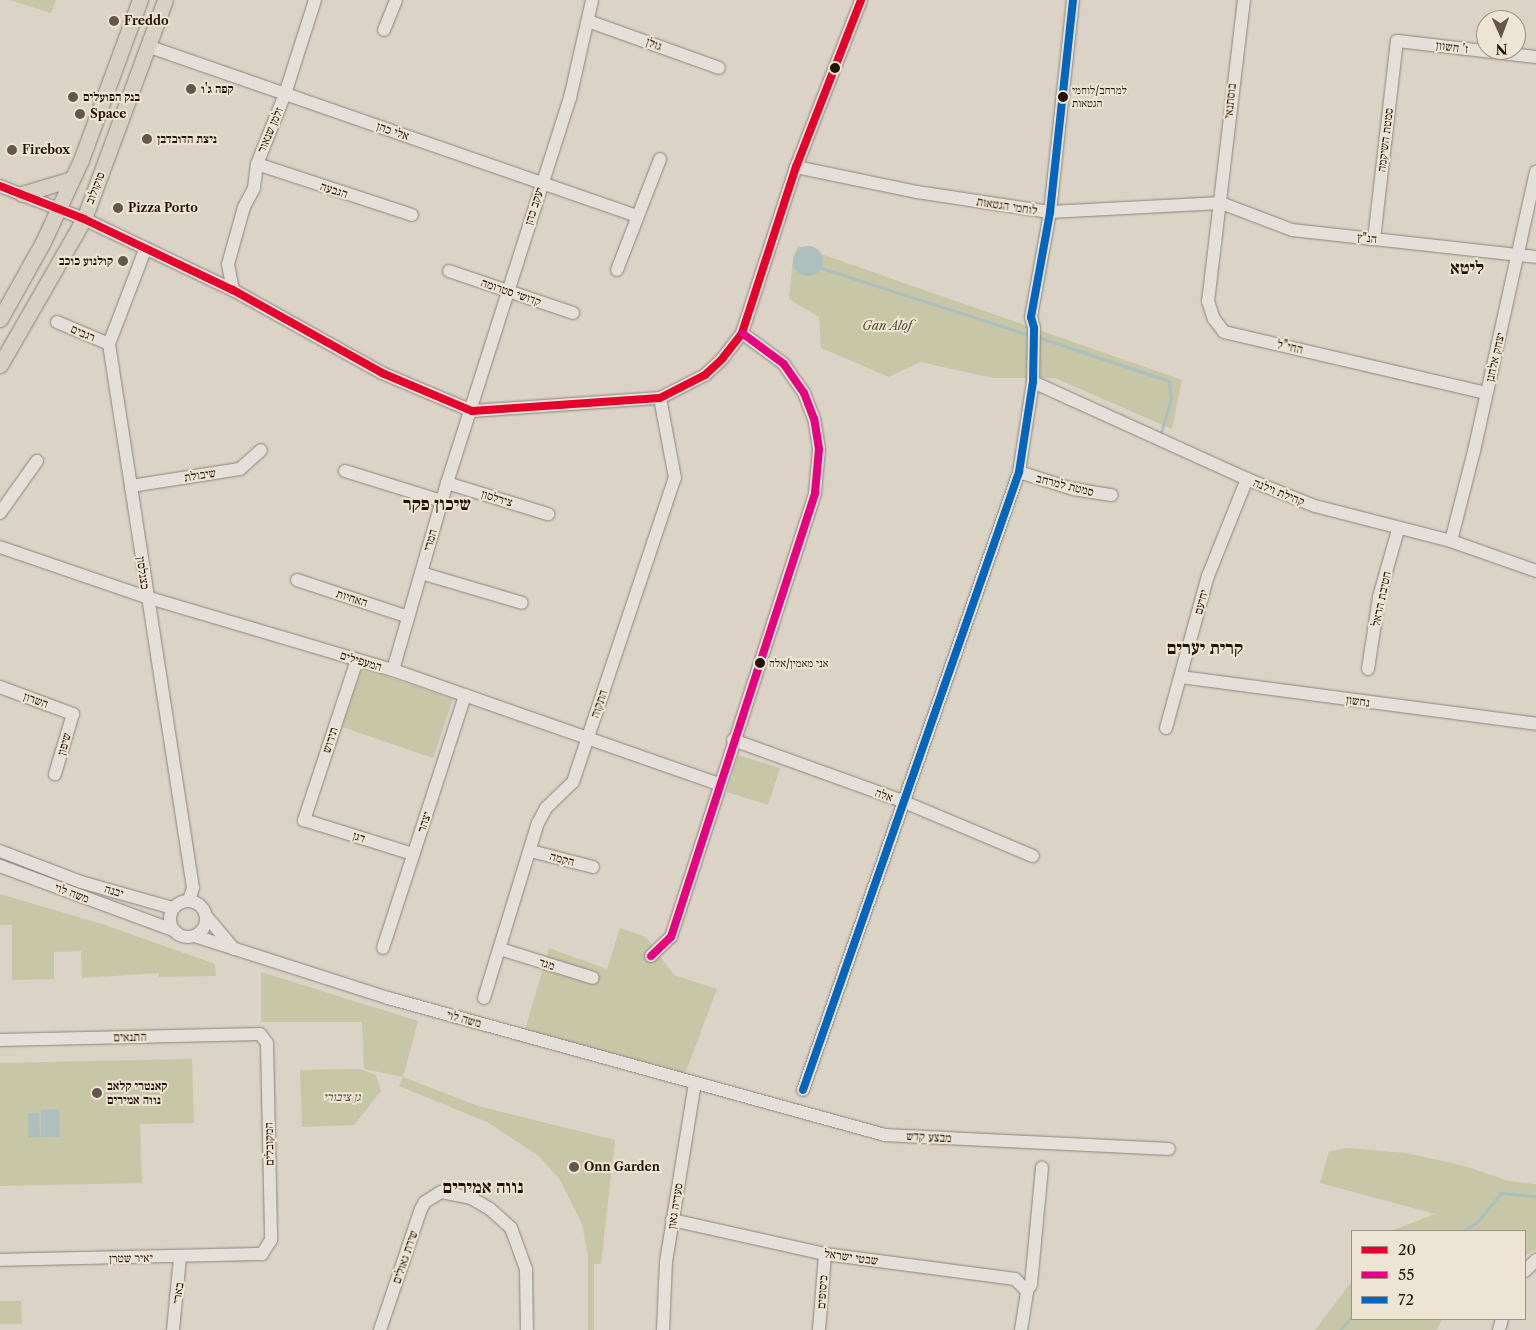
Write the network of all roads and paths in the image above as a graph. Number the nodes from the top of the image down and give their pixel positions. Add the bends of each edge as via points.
1 (140, 0) edge
2 (165, 0) edge
3 (315, 0) edge
4 (396, 0) edge
5 (592, 0) edge
6 (860, 0) edge
7 (1073, 0) edge
8 (1244, 0) edge
9 (588, 21) junction
10 (384, 30) dead end
11 (1397, 41) joint
12 (150, 47) junction
13 (1536, 57) edge
14 (719, 68) dead end
15 (286, 94) junction
16 (660, 159) dead end
17 (257, 164) junction
18 (796, 167) junction
19 (1536, 172) edge
20 (72, 179) junction
21 (542, 182) junction
22 (0, 186) edge
23 (22, 194) junction
24 (1222, 203) junction
25 (59, 208) junction
26 (1050, 212) junction
27 (412, 215) dead end
28 (637, 216) junction
29 (84, 219) junction
30 (1374, 239) junction
31 (145, 250) junction
32 (1518, 255) junction
33 (1536, 257) edge
34 (617, 270) dead end
35 (449, 271) dead end
36 (233, 290) junction
37 (507, 291) junction
38 (573, 313) dead end
39 (0, 319) edge
40 (57, 322) dead end
41 (742, 333) junction
42 (110, 344) junction
43 (0, 365) edge
44 (1034, 382) junction
45 (1486, 393) junction
46 (660, 398) junction
47 (472, 410) junction
48 (261, 450) dead end
49 (37, 461) dead end
50 (345, 472) dead end
51 (1019, 472) junction
52 (1247, 479) junction
53 (447, 483) junction
54 (131, 486) junction
55 (1112, 495) dead end
56 (442, 501) junction
57 (0, 513) edge
58 (548, 514) dead end
59 (1398, 530) junction
60 (1451, 541) junction
61 (0, 547) edge
62 (1536, 571) edge
63 (421, 573) junction
64 (297, 580) dead end
65 (146, 597) junction
66 (522, 603) dead end
67 (408, 617) junction
68 (357, 660) junction
69 (1368, 669) dead end
70 (393, 670) junction
71 (1181, 677) junction
72 (0, 687) edge
73 (464, 695) junction
74 (72, 714) joint
75 (1536, 724) edge
76 (1166, 728) dead end
77 (587, 737) junction
78 (733, 740) junction
79 (55, 774) dead end
80 (719, 784) junction
81 (902, 801) junction
82 (304, 820) joint
83 (0, 851) edge
84 (531, 851) junction
85 (413, 854) junction
86 (1033, 856) dead end
87 (0, 866) edge
88 (593, 867) dead end
89 (189, 900) junction
90 (172, 908) junction
91 (206, 916) junction
92 (173, 930) junction
93 (196, 936) junction
94 (382, 948) dead end
95 (234, 949) junction
96 (500, 949) junction
97 (651, 956) dead end
98 (593, 978) dead end
99 (484, 998) dead end
100 (260, 1034) joint
101 (0, 1040) edge
102 (695, 1083) junction
103 (803, 1090) dead end
104 (1168, 1149) dead end
105 (1042, 1168) dead end
106 (672, 1220) junction
107 (262, 1254) joint
108 (825, 1254) junction
109 (180, 1256) junction
110 (0, 1260) edge
111 (1536, 1260) edge
112 (1526, 1270) edge
113 (1027, 1291) junction
114 (173, 1330) edge
115 (380, 1330) edge
116 (527, 1330) edge
117 (663, 1330) edge
118 (819, 1330) edge
119 (1021, 1330) edge

1 - 20 main road, סוקולוב
2 - 12 main road, סוקולוב
3 - 15 street, זלמן שנאור
4 - 10 street
5 - 9 street, יעקב כהן
6 - 18 street
7 - 26 street
8 - 24 street, בוסתנאי via 1231,93
9 - 14 street, גולן
9 - 21 street, יעקב כהן via 570,98
11 - 13 street, ז' חשוון
11 - 30 street, סמטת השיקמה
12 - 15 street, אלי כהן
12 - 29 main road, סוקולוב
15 - 17 street, זלמן שנאור
15 - 21 street, אלי כהן
16 - 28 street
17 - 27 street, הגבעה
17 - 36 street, זלמן שנאור via 254,188 244,207 228,264
18 - 26 street, לוחמי הגטאות via 917,192
18 - 41 street
19 - 32 street, יצחק אלחנן
20 - 23 main road
20 - 25 main road, סוקולוב
21 - 28 street, אלי כהן
21 - 37 street, יעקב כהן
22 - 23 street
23 - 25 street
24 - 26 street, לוחמי הגטאות
24 - 30 street, הנ"ץ via 1292,230
24 - 45 street, החי"ל via 1208,301 1214,319 1224,332
25 - 29 street
25 - 39 main road, סוקולוב
26 - 44 street via 1031,317
28 - 34 street
29 - 31 street
29 - 43 main road, סוקולוב
30 - 32 street, הנ"ץ
31 - 36 street
31 - 42 street, כצנלסון
32 - 33 street, הנ"ץ
32 - 45 street, יצחק אלחנן
35 - 37 street, קדושי סטרומה
36 - 47 street via 382,373
37 - 38 street, קדושי סטרומה
37 - 47 street, יעקב כהן
40 - 42 street, רגבים
41 - 46 street via 705,375
41 - 78 street via 793,373 814,419 819,449 815,493
42 - 54 street, כצנלסון
44 - 51 street
44 - 52 street, קהילת וילנה
45 - 60 street, יצחק אלחנן
46 - 47 street
46 - 77 street, התקוה via 674,478
47 - 53 street, המרי
48 - 54 street, שיבולת via 240,469
49 - 57 street
50 - 56 street
51 - 55 street, סמטת למרחב via 1073,489
51 - 81 street
52 - 59 street, קהילת וילנה via 1315,506
52 - 71 street, יחיעם via 1208,576
53 - 56 street, המרי
53 - 58 street, צירלסון
54 - 65 street, כצנלסון
56 - 63 street, המרי
59 - 60 street, קהילת וילנה
59 - 69 street, חטיבת הראל via 1379,598
60 - 62 street, קהילת וילנה
61 - 65 street, המעפילים
63 - 66 street
63 - 67 street, המרי
64 - 67 street, האחיות
65 - 68 street, המעפילים
65 - 89 street, כצנלסון via 193,888
67 - 70 street, המרי
68 - 70 street, המעפילים
68 - 82 street, תירוש
70 - 73 street, המעפילים
71 - 75 street, נחשון
71 - 76 street, יחיעם
72 - 74 street, השרון
73 - 77 street, המעפילים
73 - 85 street, יצהר
74 - 79 street, שיפון
77 - 80 street, המעפילים
77 - 84 street, התקוה via 573,782 546,808 538,822
78 - 80 street
78 - 81 street, אלה
80 - 97 street via 671,937
81 - 86 street, אלה
81 - 103 street
82 - 85 street, דגן
83 - 90 street, יבנה via 81,882
84 - 88 street, הקמה
84 - 96 street, התקוה
85 - 94 street, יצהר
87 - 92 street, משה לוי
89 - 90 street
89 - 91 street via 200,905
90 - 92 street via 169,919
91 - 93 street via 204,928
91 - 95 street
92 - 93 street via 183,937
93 - 95 street, משה לוי
95 - 102 street, משה לוי via 388,998
96 - 98 street, מגד
96 - 99 street, התקוה
100 - 101 street, התנאים
100 - 107 street, המקובלים via 267,1043 271,1240
102 - 104 street, מבצע קדש via 885,1135
102 - 106 street, סעדיה גאון
105 - 113 street via 1031,1284
106 - 108 street, שבטי ישראל
106 - 117 street, סעדיה גאון via 666,1262
107 - 109 street, יאיר שטרן
108 - 113 street, שבטי ישראל via 1015,1279
108 - 118 street, כיסופים
109 - 110 street, יאיר שטרן
109 - 114 street, בארי
111 - 112 street
113 - 119 street
115 - 116 street, שירת גאולים via 425,1202 441,1192 471,1198 490,1209 510,1228 526,1269

